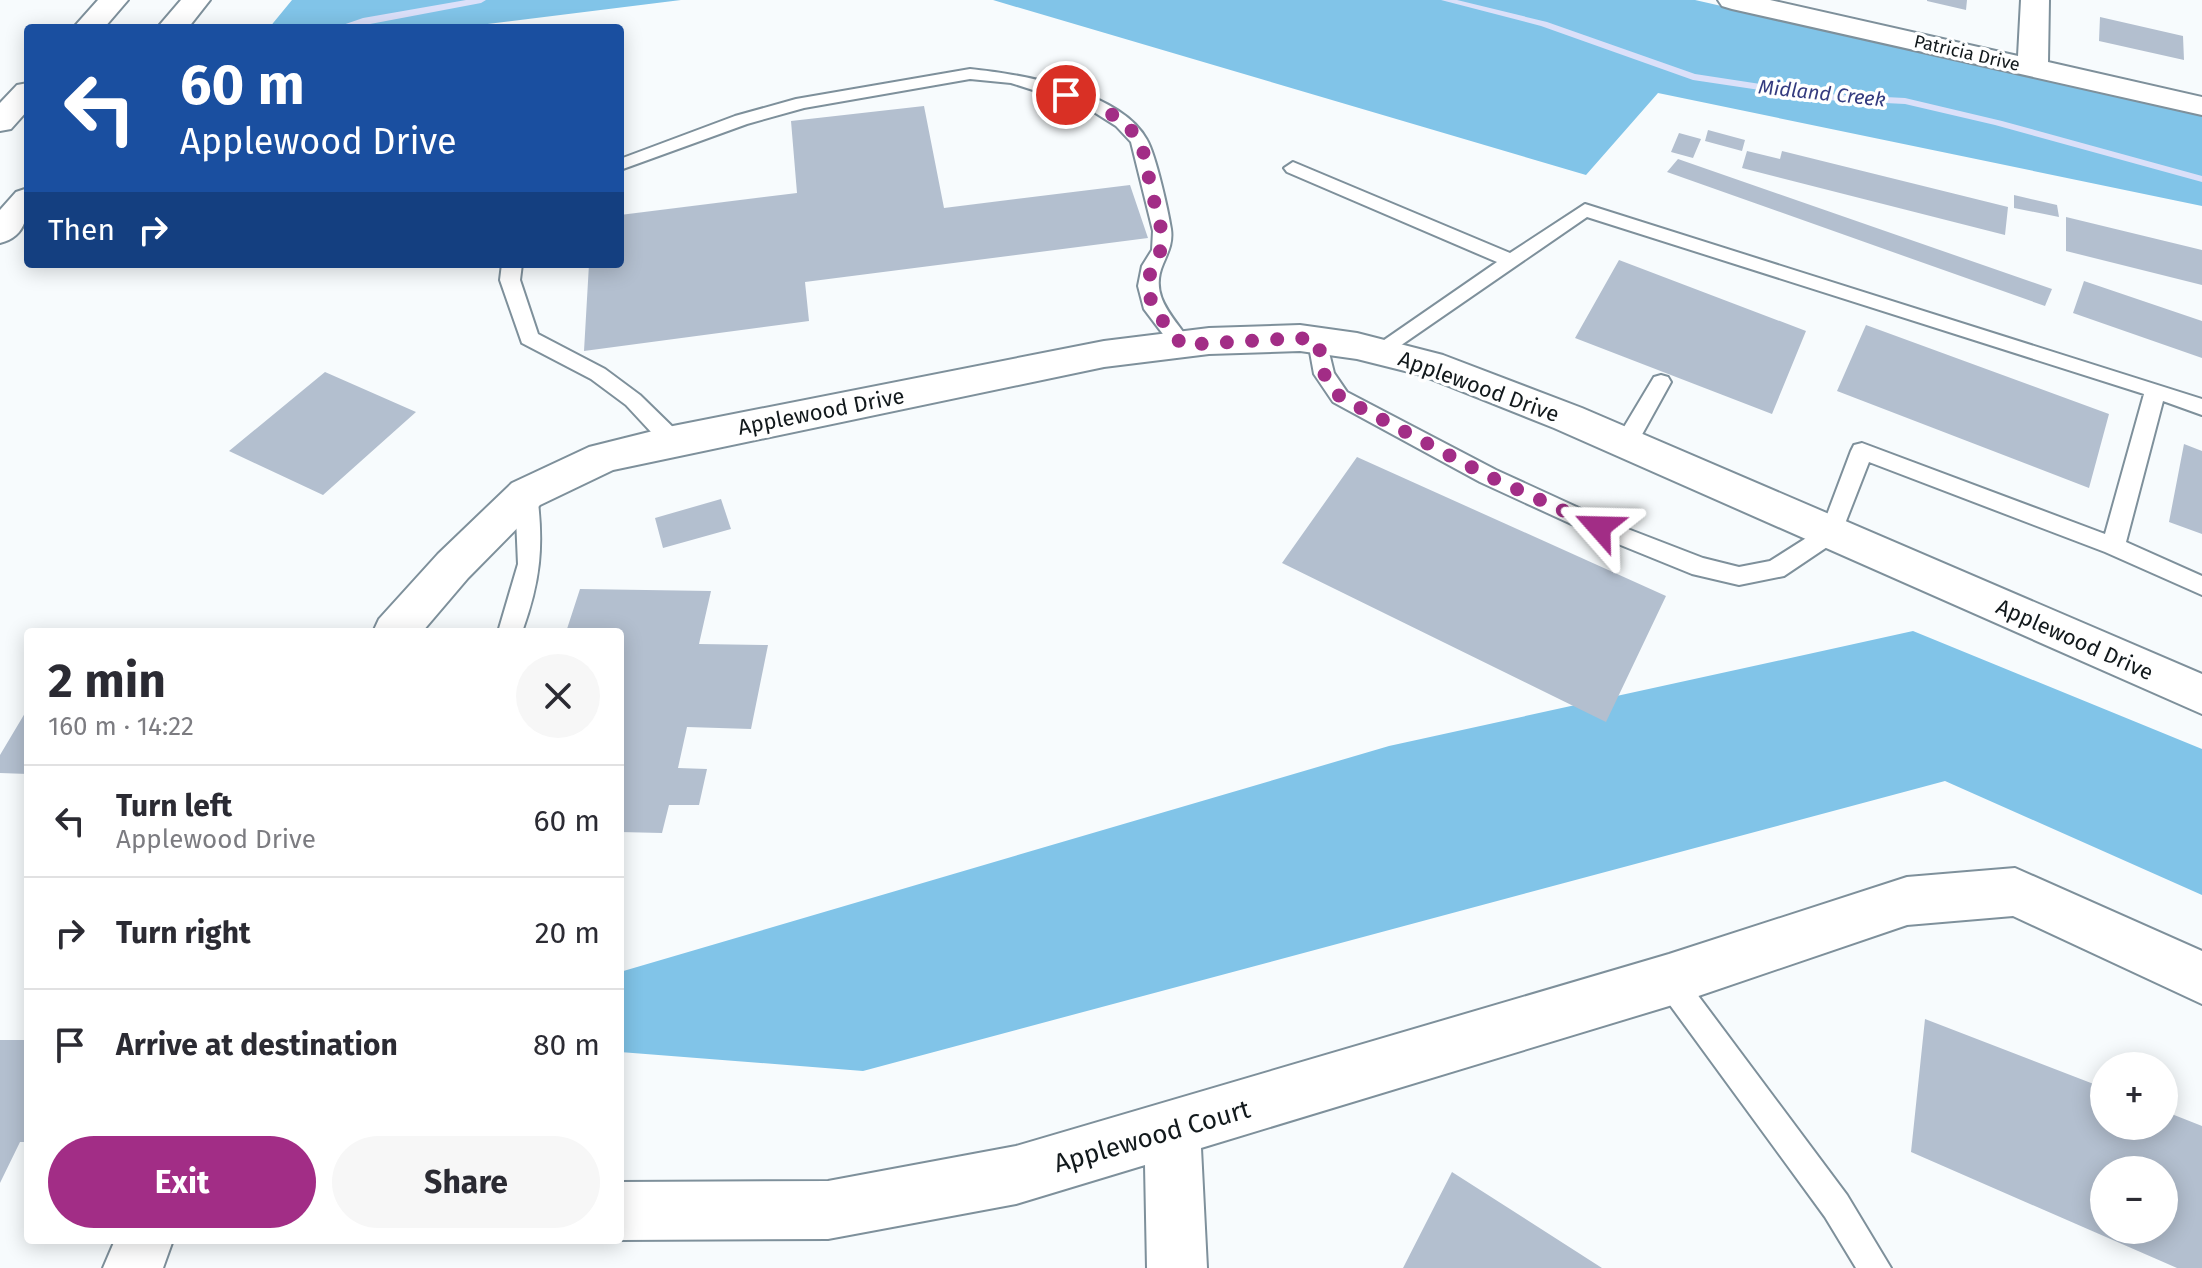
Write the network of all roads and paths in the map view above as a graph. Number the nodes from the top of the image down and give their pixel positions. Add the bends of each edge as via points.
1 (114, 0) edge
2 (196, 0) edge
3 (1732, 0) edge
4 (2035, 0) edge
5 (92, 24) edge
6 (175, 24) edge
7 (2033, 68) junction
8 (24, 96) edge
9 (2202, 106) edge
10 (0, 122) edge
11 (624, 164) edge
12 (1293, 168) dead end
13 (24, 204) edge
14 (0, 232) edge
15 (1511, 261) junction
16 (512, 268) edge
17 (1318, 341) junction
18 (1182, 345) junction
19 (1381, 352) junction
20 (1661, 382) dead end
21 (2155, 390) junction
22 (2202, 407) edge
23 (673, 441) junction
24 (1626, 443) junction
25 (526, 494) junction
26 (1831, 533) junction
27 (2113, 546) junction
28 (2202, 586) edge
29 (399, 628) edge
30 (512, 628) edge
31 (2202, 695) edge
32 (2202, 978) edge
33 (1669, 980) junction
34 (1172, 1131) junction
35 (624, 1211) edge
36 (142, 1244) edge
37 (133, 1268) edge
38 (1177, 1268) edge
39 (1875, 1268) edge

1 - 5 main road
2 - 6 main road
3 - 7 main road, Patricia Drive
4 - 7 main road
7 - 9 main road, Patricia Drive
8 - 10 main road
11 - 18 lane via 802,103 970,74 1013,78 1092,103 1122,122 1139,141 1162,231 1148,286 1154,309
12 - 15 lane
13 - 14 main road
15 - 19 lane
15 - 21 lane via 1585,210
16 - 23 lane via 510,280 529,338 598,374
17 - 18 main road, Applewood Drive
17 - 19 main road, Applewood Drive
17 - 26 lane via 1324,374 1340,397 1488,476 1700,567 1739,576 1776,569
18 - 23 main road, Applewood Drive via 1104,354
19 - 24 main road, Applewood Drive via 1430,364
20 - 24 lane
21 - 22 lane
21 - 27 lane
23 - 25 main road, Applewood Drive via 603,458
24 - 26 main road, Applewood Drive
25 - 29 main road, Applewood Drive
25 - 30 lane via 533,549 526,590
26 - 27 lane via 1862,451
26 - 31 main road, Applewood Drive
27 - 28 lane
32 - 33 main road, Applewood Court via 2015,892 1907,901
33 - 34 main road, Applewood Court
33 - 39 lane via 1836,1206
34 - 35 main road, Applewood Court via 1016,1175 828,1210
34 - 38 main road
36 - 37 main road

